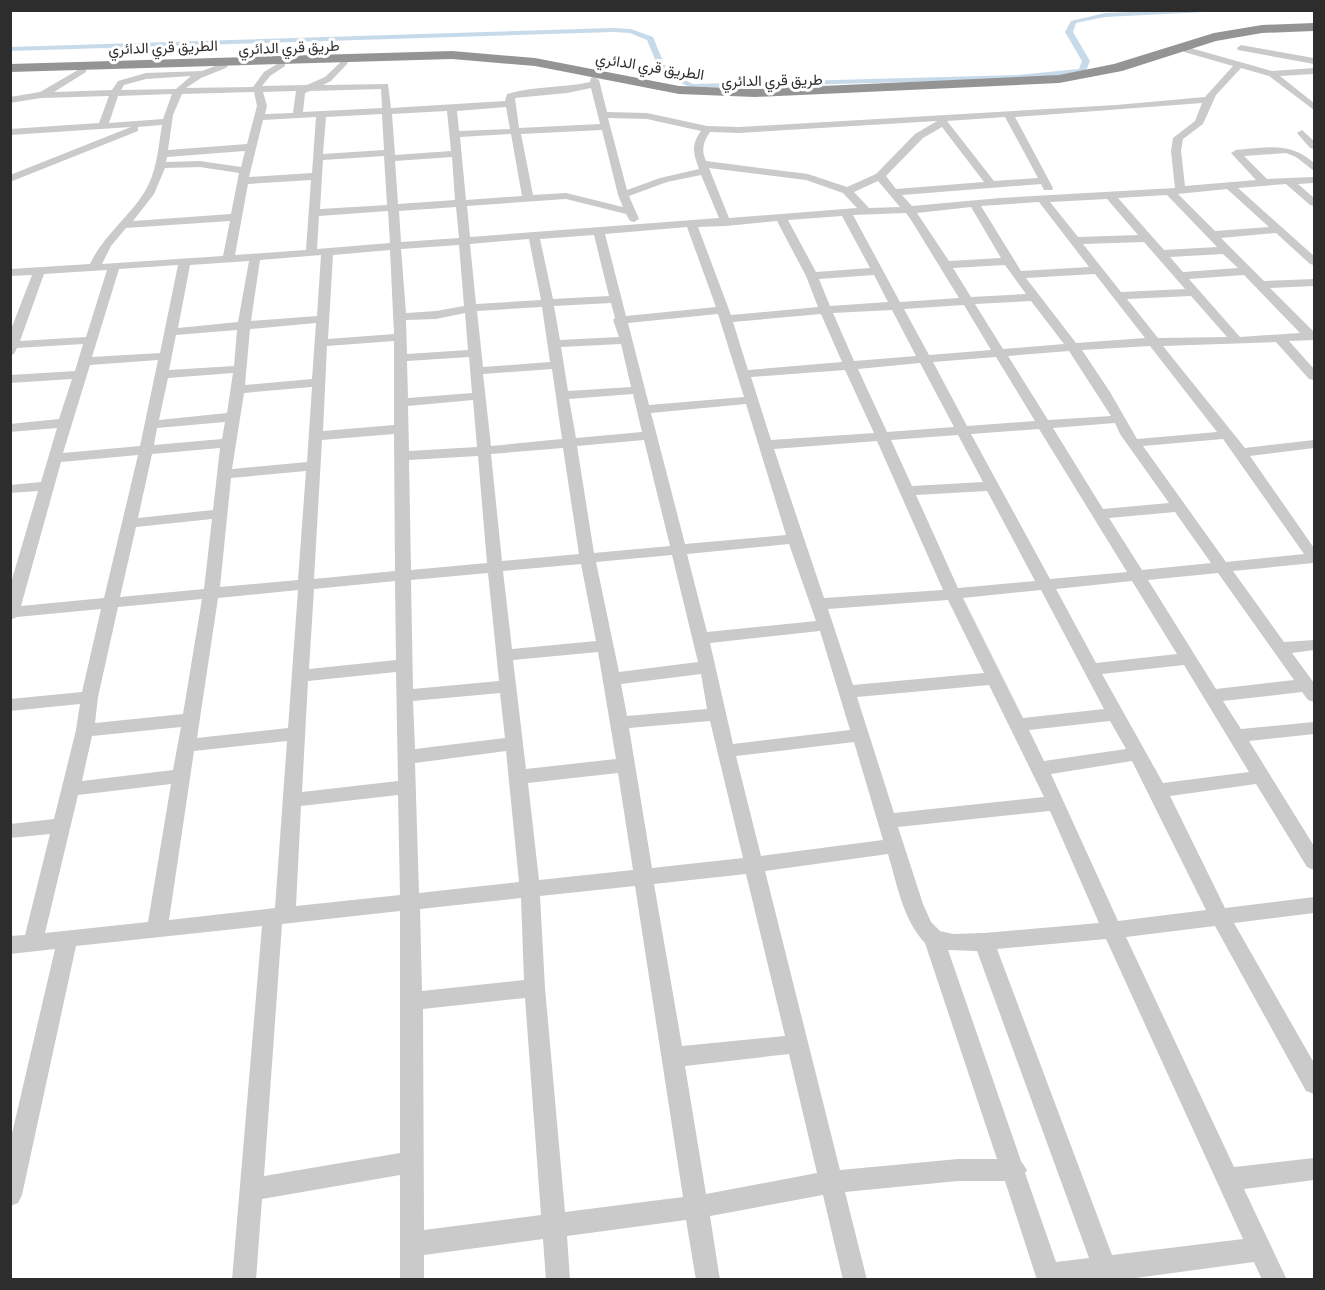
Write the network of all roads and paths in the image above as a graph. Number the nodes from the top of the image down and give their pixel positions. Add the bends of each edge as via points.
1 (1314, 29) edge
2 (1242, 42) junction
3 (1187, 50) junction
4 (1229, 61) junction
5 (1314, 61) edge
6 (344, 62) junction
7 (282, 64) junction
8 (1240, 64) junction
9 (223, 66) junction
10 (10, 70) edge
11 (83, 70) junction
12 (1314, 71) edge
13 (207, 72) junction
14 (1295, 73) junction
15 (1272, 74) junction
16 (595, 82) junction
17 (1312, 84) dead end
18 (306, 89) junction
19 (258, 90) junction
20 (567, 90) junction
21 (177, 92) junction
22 (114, 94) junction
23 (41, 95) junction
24 (598, 96) junction
25 (10, 100) edge
26 (1209, 100) junction
27 (510, 104) junction
28 (1313, 105) edge
29 (452, 108) junction
30 (386, 112) junction
31 (1008, 113) junction
32 (298, 115) junction
33 (321, 115) junction
34 (603, 115) junction
35 (260, 117) junction
36 (942, 120) junction
37 (166, 122) junction
38 (148, 123) junction
39 (103, 126) junction
40 (606, 127) junction
41 (707, 129) junction
42 (515, 131) junction
43 (10, 132) edge
44 (1314, 132) edge
45 (455, 134) junction
46 (1314, 146) edge
47 (253, 147) junction
48 (456, 154) junction
49 (1300, 154) junction
50 (1314, 154) edge
51 (389, 155) junction
52 (319, 157) junction
53 (161, 160) junction
54 (703, 168) junction
55 (1314, 168) edge
56 (244, 176) junction
57 (317, 176) junction
58 (879, 176) junction
59 (10, 179) edge
60 (1288, 180) junction
61 (1314, 180) edge
62 (1044, 181) junction
63 (1264, 182) junction
64 (991, 184) junction
65 (1230, 186) junction
66 (847, 191) junction
67 (1175, 191) junction
68 (893, 192) junction
69 (623, 195) junction
70 (1110, 196) junction
71 (528, 199) junction
72 (1049, 200) junction
73 (1314, 203) edge
74 (974, 204) junction
75 (460, 205) junction
76 (393, 208) junction
77 (908, 210) junction
78 (866, 211) junction
79 (631, 212) junction
80 (846, 212) junction
81 (314, 213) junction
82 (237, 217) junction
83 (781, 218) junction
84 (726, 223) junction
85 (124, 225) junction
86 (692, 225) junction
87 (638, 228) junction
88 (1278, 230) junction
89 (599, 231) junction
90 (1211, 235) junction
91 (534, 236) junction
92 (1148, 238) junction
93 (464, 241) junction
94 (1075, 241) junction
95 (395, 246) junction
96 (1226, 250) junction
97 (319, 252) junction
98 (1162, 254) junction
99 (255, 257) junction
100 (228, 259) junction
101 (1009, 261) junction
102 (185, 262) junction
103 (1314, 262) edge
104 (945, 265) junction
105 (114, 266) junction
106 (94, 268) junction
107 (1097, 270) junction
108 (39, 271) junction
109 (877, 271) junction
110 (1248, 271) junction
111 (10, 273) edge
112 (1018, 275) junction
113 (812, 276) junction
114 (1181, 276) junction
115 (1314, 282) edge
116 (1263, 285) junction
117 (1195, 292) junction
118 (1118, 296) junction
119 (1035, 297) junction
120 (616, 299) junction
121 (966, 301) junction
122 (548, 303) junction
123 (897, 306) junction
124 (471, 308) junction
125 (825, 310) junction
126 (724, 315) junction
127 (400, 317) junction
128 (321, 319) junction
129 (619, 320) junction
130 (244, 325) junction
131 (170, 332) junction
132 (1312, 336) edge
133 (399, 337) junction
134 (1279, 338) junction
135 (91, 340) junction
136 (625, 340) junction
137 (1237, 341) junction
138 (1155, 342) junction
139 (320, 343) junction
140 (554, 344) junction
141 (11, 347) edge
142 (1074, 348) junction
143 (474, 353) junction
144 (1000, 353) junction
145 (166, 356) junction
146 (400, 358) junction
147 (927, 360) junction
148 (556, 365) junction
149 (850, 366) junction
150 (82, 368) junction
151 (240, 369) junction
152 (477, 371) junction
153 (162, 374) junction
154 (742, 374) junction
155 (1314, 376) edge
156 (10, 379) edge
157 (317, 383) junction
158 (238, 390) junction
159 (639, 390) junction
160 (478, 396) junction
161 (561, 396) junction
162 (750, 400) junction
163 (401, 403) junction
164 (645, 409) junction
165 (232, 417) junction
166 (1120, 419) junction
167 (65, 423) junction
168 (1043, 423) junction
169 (150, 425) junction
170 (10, 428) edge
171 (402, 429) junction
172 (961, 430) junction
173 (651, 435) junction
174 (1227, 435) junction
175 (315, 436) junction
176 (883, 436) junction
177 (228, 443) junction
178 (569, 443) junction
179 (1134, 443) junction
180 (1314, 444) edge
181 (766, 445) junction
182 (146, 450) junction
183 (484, 451) junction
184 (1241, 453) junction
185 (402, 456) junction
186 (56, 458) junction
187 (313, 466) junction
188 (225, 474) junction
189 (48, 486) junction
190 (992, 486) junction
191 (10, 489) edge
192 (907, 491) junction
193 (1180, 507) junction
194 (220, 514) junction
195 (1098, 514) junction
196 (129, 523) junction
197 (795, 539) junction
198 (677, 550) junction
199 (587, 557) junction
200 (1314, 558) edge
201 (495, 567) junction
202 (1224, 567) junction
203 (403, 575) junction
204 (1136, 576) junction
205 (1045, 584) junction
206 (305, 585) junction
207 (211, 593) junction
208 (953, 594) junction
209 (111, 603) junction
210 (819, 604) junction
211 (11, 613) edge
212 (826, 625) junction
213 (701, 638) junction
214 (1314, 645) edge
215 (605, 646) junction
216 (1280, 648) junction
217 (505, 655) junction
218 (1186, 658) junction
219 (404, 665) junction
220 (708, 667) junction
221 (1091, 669) junction
222 (301, 676) junction
223 (996, 678) junction
224 (612, 679) junction
225 (508, 686) junction
226 (1311, 690) edge
227 (848, 692) junction
228 (406, 696) junction
229 (1210, 696) junction
230 (89, 697) junction
231 (10, 705) edge
232 (717, 714) junction
233 (1114, 714) junction
234 (189, 720) junction
235 (619, 723) junction
236 (1019, 725) junction
237 (1314, 728) edge
238 (85, 730) junction
239 (297, 733) junction
240 (861, 735) junction
241 (1235, 736) junction
242 (514, 743) junction
243 (185, 746) junction
244 (726, 751) junction
245 (1136, 754) junction
246 (408, 757) junction
247 (625, 765) junction
248 (1040, 769) junction
249 (182, 776) junction
250 (519, 777) junction
251 (1261, 777) junction
252 (407, 787) junction
253 (71, 789) junction
254 (1157, 791) junction
255 (292, 800) junction
256 (1056, 803) junction
257 (887, 820) junction
258 (61, 826) junction
259 (10, 831) edge
260 (894, 846) junction
261 (1314, 862) edge
262 (754, 865) junction
263 (644, 877) junction
264 (530, 889) junction
265 (410, 903) junction
266 (1314, 905) edge
267 (279, 915) junction
268 (1220, 915) junction
269 (157, 929) junction
270 (1112, 930) junction
271 (68, 938) junction
272 (934, 938) junction
273 (33, 942) junction
274 (984, 942) junction
275 (10, 945) edge
276 (535, 988) junction
277 (412, 1001) junction
278 (796, 1044) junction
279 (674, 1057) junction
280 (1314, 1084) edge
281 (413, 1162) junction
282 (1314, 1169) edge
283 (1015, 1170) junction
284 (1229, 1179) junction
285 (833, 1182) junction
286 (251, 1190) junction
287 (10, 1195) edge
288 (697, 1207) junction
289 (553, 1226) junction
290 (413, 1244) junction
291 (1260, 1249) junction
292 (1107, 1274) edge
293 (1049, 1277) edge
294 (244, 1280) edge
295 (412, 1280) edge
296 (558, 1280) edge
297 (708, 1280) edge
298 (855, 1280) edge
299 (1275, 1280) edge

1 - 2 highway, طريق قري الدائري
1 - 10 highway, الطريق قري الدائري via 1262,29 1221,35 1118,68 1059,80 755,93 679,90 535,62 452,55
2 - 3 highway, طريق قري الدائري
2 - 4 street
2 - 5 street
3 - 4 street
3 - 16 highway, طريق قري الدائري via 1094,79 1021,87 720,98
4 - 8 street
6 - 7 highway, طريق قري الدائري
6 - 16 highway, طريق قري الدائري via 482,61 527,66
6 - 18 street via 328,79
7 - 9 highway, طريق قري الدائري
7 - 19 street via 261,80
8 - 15 street
8 - 26 street
9 - 11 highway, طريق قري الدائري
9 - 13 street
10 - 11 highway, طريق قري الدائري
11 - 23 street
12 - 14 street
13 - 21 street
13 - 22 street via 137,77 121,83
14 - 15 street
14 - 17 street
15 - 28 street
16 - 20 street
16 - 24 street
18 - 19 street
18 - 30 street via 385,86
18 - 32 street via 298,96
19 - 21 street
19 - 35 street via 262,101
20 - 24 street
20 - 27 street via 514,94
21 - 22 street
21 - 37 street
22 - 23 street
22 - 39 street
23 - 25 street
24 - 34 street
26 - 31 street
26 - 67 street via 1200,122 1177,140 1175,158 1181,176
27 - 29 street
27 - 42 street
29 - 30 street
29 - 45 street
30 - 33 street
30 - 51 street
31 - 36 street
31 - 62 street
32 - 33 street
32 - 35 street
33 - 52 street
34 - 40 street
34 - 41 street via 646,116
35 - 47 street
36 - 41 street
36 - 58 street via 919,136
36 - 64 street
37 - 38 street
37 - 53 street
38 - 39 street
38 - 59 street
39 - 43 street
40 - 42 street
40 - 69 street
41 - 54 street via 697,146
42 - 45 street
42 - 71 street
44 - 46 street via 1302,133
45 - 48 street
47 - 53 street
47 - 56 street
48 - 51 street
48 - 75 street
49 - 50 street
49 - 55 street
49 - 63 street via 1287,150 1236,153
51 - 52 street
51 - 76 street
52 - 57 street
53 - 56 street via 200,164
53 - 85 street via 150,192
54 - 66 street via 798,175
54 - 69 street
54 - 84 street
56 - 57 street
56 - 82 street
57 - 81 street
58 - 66 street
58 - 68 street
60 - 61 street
60 - 63 street
60 - 73 street
62 - 64 street
62 - 72 street
63 - 65 street
64 - 68 street
65 - 67 street
65 - 88 street
66 - 78 street
67 - 70 street
67 - 90 street
68 - 77 street
69 - 79 street
70 - 72 street
70 - 92 street
71 - 75 street
71 - 79 street via 566,196
72 - 74 street
72 - 94 street
74 - 77 street
74 - 101 street
75 - 76 street
75 - 93 street
76 - 81 street
76 - 95 street
77 - 78 street
77 - 104 street
78 - 80 street
79 - 87 street
80 - 83 street
80 - 109 street
81 - 97 street
82 - 85 street
82 - 100 street
83 - 84 street
83 - 113 street
84 - 86 street
85 - 106 street via 98,256
86 - 87 street
86 - 126 street
87 - 89 street
88 - 90 street
88 - 103 street
89 - 91 street
89 - 120 street
90 - 96 street
91 - 93 street
91 - 122 street
92 - 94 street
92 - 98 street
93 - 95 street
93 - 124 street
94 - 107 street
95 - 97 street
95 - 127 street
96 - 98 street
96 - 110 street
97 - 99 street
97 - 128 street
98 - 114 street
99 - 100 street
99 - 130 street
100 - 102 street
101 - 104 street
101 - 112 street
102 - 105 street
102 - 131 street
104 - 121 street
105 - 106 street
105 - 135 street
106 - 108 street
107 - 112 street
107 - 118 street
108 - 111 street
108 - 141 street
109 - 113 street
109 - 123 street
110 - 114 street
110 - 116 street
112 - 119 street
113 - 125 street
114 - 117 street
115 - 116 street
116 - 132 street
117 - 118 street
117 - 137 street
118 - 138 street
119 - 121 street
119 - 142 street
120 - 122 street
120 - 129 street
121 - 123 street
121 - 144 street
122 - 124 street
122 - 140 street
123 - 125 street
123 - 147 street
124 - 127 street
124 - 143 street
125 - 126 street
125 - 149 street
126 - 129 street
126 - 154 street
127 - 133 street
128 - 130 street
128 - 139 street
129 - 136 street
130 - 131 street
130 - 151 street
131 - 145 street
132 - 134 street
133 - 139 street
133 - 146 street
134 - 137 street
134 - 155 street
135 - 141 street
135 - 150 street
136 - 140 street
136 - 159 street
137 - 138 street
138 - 142 street
138 - 174 street
139 - 157 street
140 - 148 street
142 - 144 street
142 - 166 street
143 - 146 street
143 - 152 street
144 - 147 street
144 - 168 street
145 - 150 street
145 - 153 street
146 - 163 street
147 - 149 street
147 - 172 street
148 - 152 street
148 - 161 street
149 - 154 street
149 - 176 street
150 - 156 street
150 - 167 street
151 - 153 street
151 - 158 street
152 - 160 street
153 - 169 street
154 - 162 street
157 - 158 street
157 - 175 street
158 - 165 street
159 - 161 street
159 - 164 street
160 - 163 street
160 - 183 street
161 - 178 street
162 - 164 street
162 - 181 street
163 - 171 street
164 - 173 street
165 - 169 street
165 - 177 street
166 - 168 street
166 - 179 street
167 - 170 street
167 - 186 street
168 - 172 street
168 - 195 street
169 - 182 street
171 - 175 street
171 - 185 street
172 - 176 street
172 - 190 street
173 - 178 street
173 - 198 street
174 - 179 street
174 - 184 street
175 - 187 street
176 - 181 street
176 - 192 street
177 - 182 street
177 - 188 street
178 - 183 street
178 - 199 street
179 - 193 street
180 - 184 street
181 - 197 street
182 - 186 street
182 - 196 street
183 - 185 street
183 - 201 street
184 - 200 street
185 - 203 street
186 - 189 street
187 - 188 street
187 - 206 street
188 - 194 street
189 - 191 street
189 - 211 street
190 - 192 street
190 - 205 street
192 - 208 street
193 - 195 street
193 - 202 street
194 - 196 street
194 - 207 street
195 - 204 street
196 - 209 street
197 - 198 street
197 - 210 street
198 - 199 street
198 - 213 street
199 - 201 street
199 - 215 street
200 - 202 street
201 - 203 street
201 - 217 street
202 - 204 street
202 - 216 street
203 - 206 street
203 - 219 street
204 - 205 street
204 - 218 street
205 - 208 street
205 - 221 street
206 - 207 street
206 - 222 street
207 - 209 street
207 - 234 street
208 - 210 street
208 - 223 street
209 - 211 street
209 - 230 street
210 - 212 street
212 - 213 street
212 - 227 street
213 - 220 street
214 - 216 street
215 - 217 street
215 - 224 street
216 - 226 street
217 - 225 street
218 - 221 street
218 - 229 street
219 - 222 street
219 - 228 street
220 - 224 street
220 - 232 street
221 - 233 street
222 - 239 street
223 - 227 street
223 - 236 street
224 - 235 street
225 - 228 street
225 - 242 street
226 - 229 street
227 - 240 street
228 - 246 street
229 - 241 street
230 - 231 street
230 - 238 street
232 - 235 street
232 - 244 street
233 - 236 street
233 - 245 street
234 - 238 street
234 - 243 street
235 - 247 street
236 - 248 street
237 - 241 street
238 - 253 street
239 - 243 street
239 - 255 street
240 - 244 street
240 - 257 street
241 - 251 street
242 - 246 street
242 - 250 street
243 - 249 street
244 - 262 street
245 - 248 street
245 - 254 street
246 - 252 street
247 - 250 street
247 - 263 street
248 - 256 street
249 - 253 street
249 - 269 street
250 - 264 street
251 - 254 street
251 - 261 street
252 - 255 street
252 - 265 street
253 - 258 street
254 - 268 street
255 - 267 street
256 - 257 street
256 - 270 street
257 - 260 street
258 - 259 street
258 - 273 street
260 - 262 street
260 - 272 street via 913,904 924,928
262 - 263 street
262 - 278 street
263 - 264 street
263 - 279 street
264 - 265 street
264 - 276 street
265 - 267 street
265 - 277 street
266 - 268 street
267 - 269 street
267 - 286 street
268 - 270 street
268 - 280 street
269 - 271 street
270 - 274 street
270 - 284 street
271 - 273 street
271 - 287 street
272 - 274 street via 953,943
272 - 283 street
273 - 275 street
274 - 292 street
276 - 277 street
276 - 289 street
277 - 281 street
278 - 279 street
278 - 285 street
279 - 288 street
281 - 286 street
281 - 290 street
282 - 284 street
283 - 285 street via 958,1170
283 - 293 street
284 - 291 street
285 - 288 street
285 - 298 street
286 - 294 street
288 - 289 street
288 - 297 street
289 - 290 street
289 - 296 street
290 - 295 street
291 - 292 street
291 - 299 street
292 - 293 street

